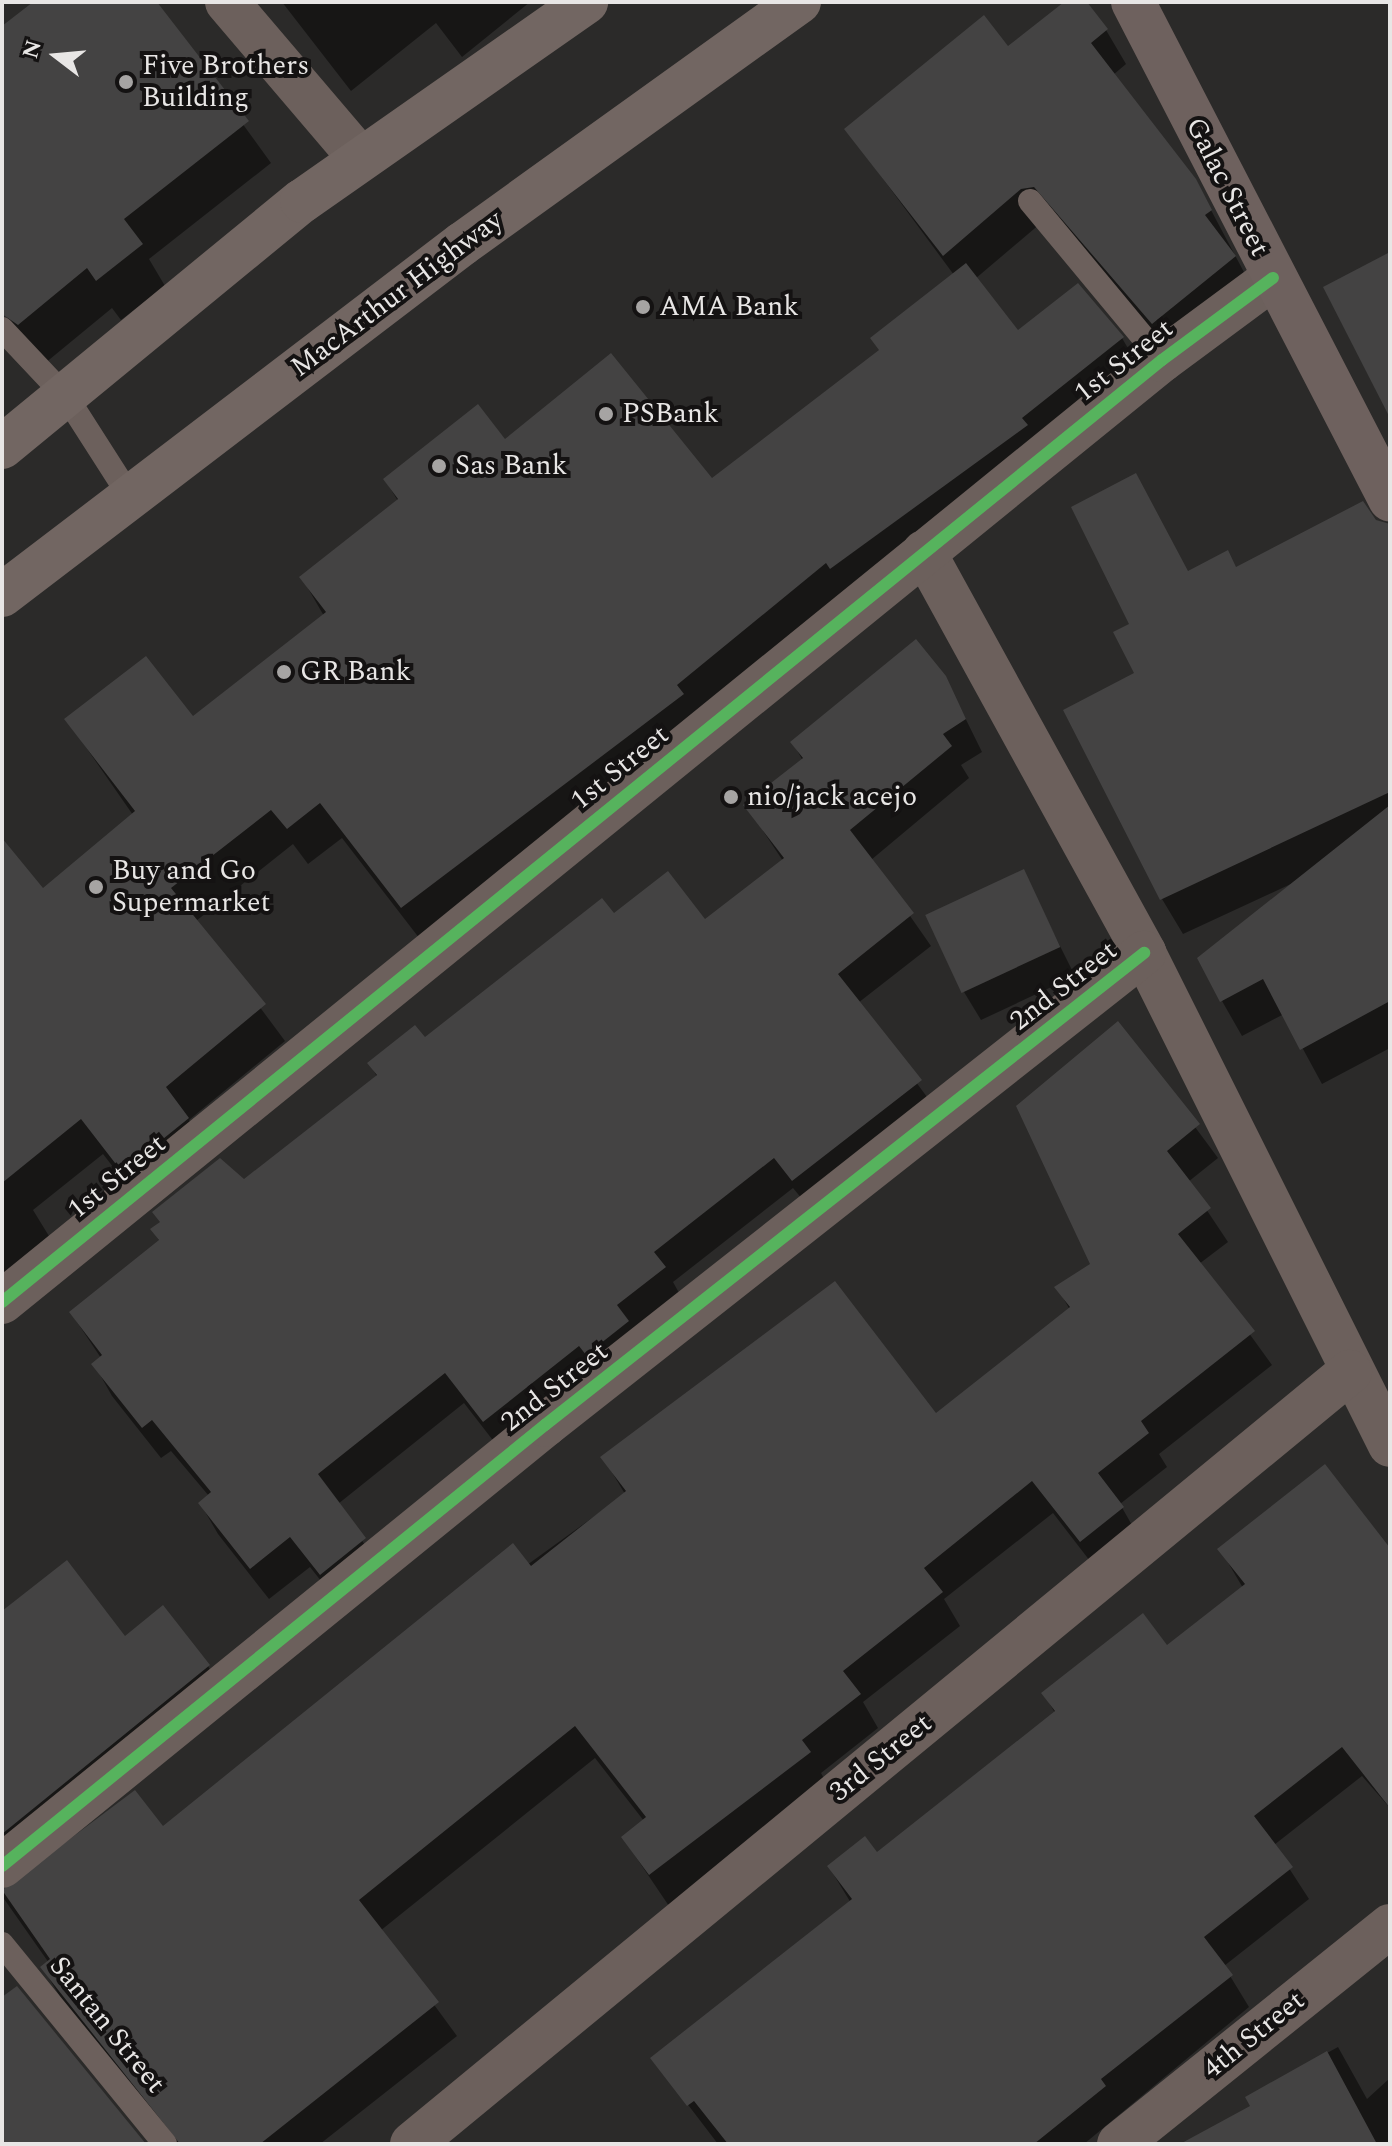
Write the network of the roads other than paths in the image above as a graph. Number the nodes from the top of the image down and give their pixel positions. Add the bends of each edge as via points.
1 (227, 2) edge
2 (586, 2) edge
3 (799, 2) edge
4 (1133, 2) edge
5 (360, 158) junction
6 (1030, 201) dead end
7 (1273, 278) junction
8 (2, 329) edge
9 (1162, 360) junction
10 (67, 398) junction
11 (2, 447) edge
12 (129, 495) junction
13 (1390, 499) edge
14 (924, 552) junction
15 (2, 595) edge
16 (1144, 953) junction
17 (2, 1302) edge
18 (1350, 1372) junction
19 (1390, 1445) edge
20 (2, 1866) edge
21 (1390, 1926) edge
22 (2, 1944) edge
23 (165, 2144) edge
24 (412, 2144) edge
25 (1119, 2144) edge

1 - 5 street
2 - 5 highway
3 - 12 highway, MacArthur Highway
4 - 7 street, Galac Street
5 - 10 highway
6 - 9 lane
7 - 9 street, 1st Street
7 - 13 street, Galac Street
8 - 10 lane
9 - 14 street, 1st Street
10 - 11 highway
10 - 12 lane
12 - 15 highway, MacArthur Highway
14 - 16 street
14 - 17 street, 1st Street
16 - 18 street
16 - 20 street, 2nd Street via 557,1415
18 - 19 street
18 - 24 street, 3rd Street
21 - 25 street, 4th Street
22 - 23 lane, Santan Street

